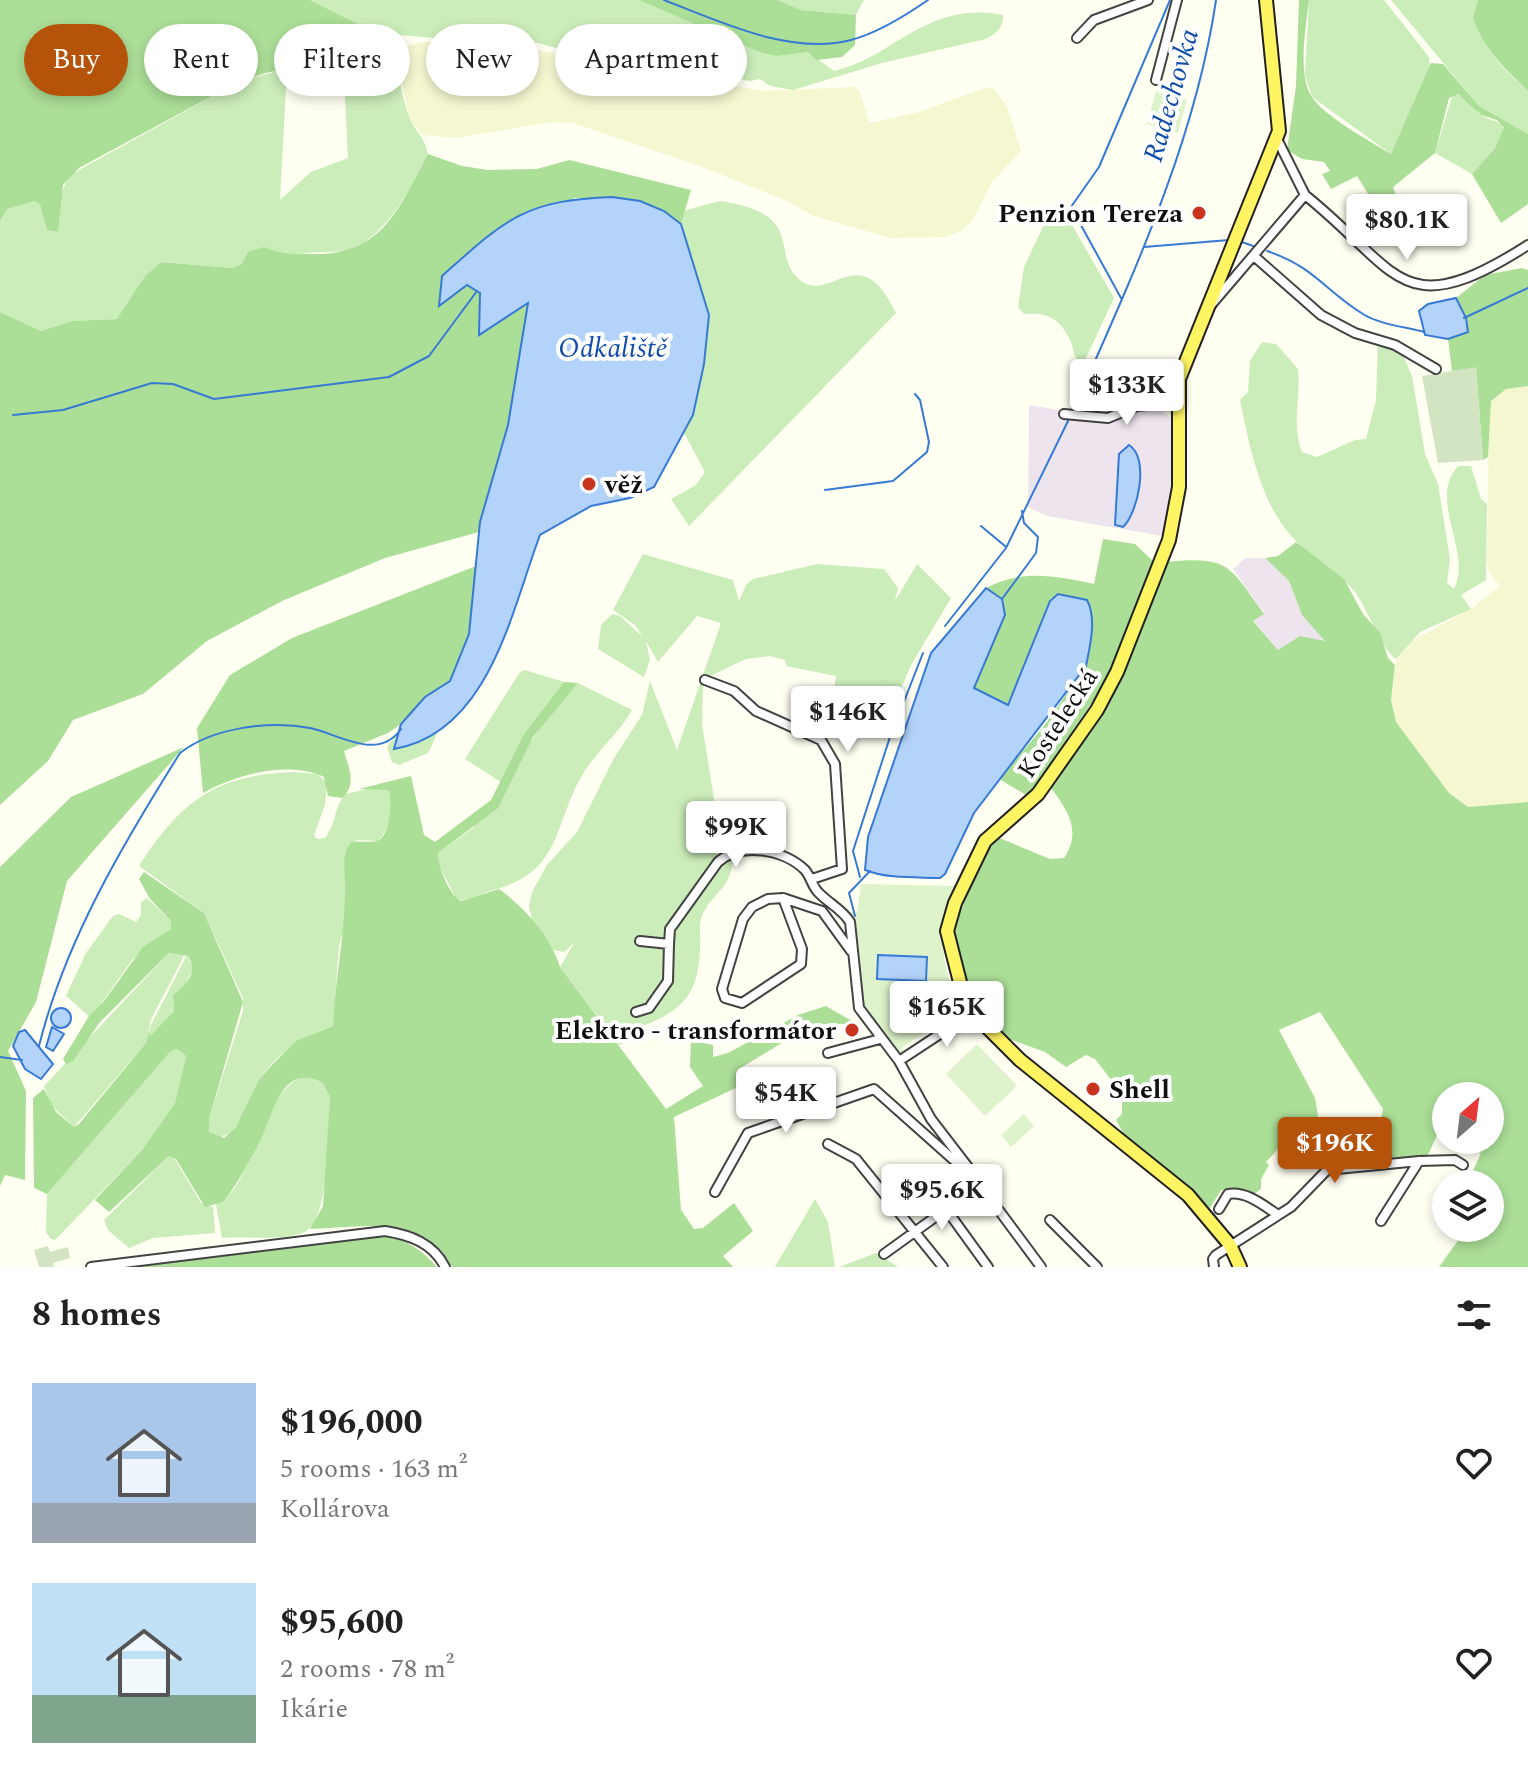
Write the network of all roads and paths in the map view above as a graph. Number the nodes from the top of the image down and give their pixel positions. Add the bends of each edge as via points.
1 (1148, 0) edge
2 (1177, 0) edge
3 (1266, 0) edge
4 (1077, 38) dead end
5 (1156, 80) dead end
6 (1277, 139) junction
7 (1305, 195) junction
8 (1528, 245) edge
9 (1255, 257) junction
10 (1205, 312) junction
11 (1436, 369) dead end
12 (1178, 402) junction
13 (1069, 415) dead end
14 (705, 680) dead end
15 (812, 879) junction
16 (783, 898) junction
17 (640, 941) dead end
18 (669, 944) junction
19 (852, 951) junction
20 (970, 1008) junction
21 (636, 1012) dead end
22 (880, 1039) junction
23 (828, 1053) dead end
24 (899, 1061) junction
25 (828, 1144) dead end
26 (1419, 1161) junction
27 (1463, 1165) dead end
28 (981, 1184) junction
29 (715, 1192) dead end
30 (946, 1209) junction
31 (1219, 1209) dead end
32 (1278, 1215) junction
33 (1050, 1220) dead end
34 (1381, 1221) dead end
35 (917, 1230) junction
36 (1230, 1245) junction
37 (884, 1254) dead end
38 (91, 1267) edge
39 (445, 1267) edge
40 (943, 1267) edge
41 (988, 1267) edge
42 (1041, 1267) edge
43 (1097, 1267) edge
44 (1214, 1267) edge
45 (1240, 1267) edge

1 - 4 street via 1094,20
2 - 5 street
3 - 6 main road via 1280,124
6 - 7 street
6 - 10 main road, Kostelecká
7 - 8 street via 1374,261 1433,287 1459,282
7 - 9 street
9 - 10 street
9 - 11 street via 1321,315 1395,345
10 - 12 main road, Kostelecká via 1183,363
12 - 13 street via 1137,406 1108,418
12 - 20 main road, Kostelecká via 1179,487 1169,540 1117,672 1038,794 985,841 948,922 949,947
14 - 15 street via 734,691 756,711 810,734 831,753 842,869
15 - 18 street via 781,854 729,854 670,929
15 - 19 street via 815,889 850,922
16 - 16 street via 759,902 743,919 722,989 725,998 738,1004 747,1000 801,964 802,949
16 - 19 street via 822,911
17 - 18 street
18 - 21 street via 668,981 649,1008
19 - 22 street via 859,1008
20 - 24 street
20 - 36 main road, Kostelecká via 1020,1060 1188,1195
22 - 23 street
22 - 24 street
24 - 28 street via 924,1108
25 - 35 street via 856,1159
26 - 27 street via 1455,1160
26 - 32 street via 1327,1170
26 - 34 street
28 - 29 street via 870,1090 748,1133
28 - 30 street
28 - 42 street
30 - 35 street
30 - 41 street
31 - 32 street via 1233,1193
32 - 36 street
33 - 43 street
35 - 37 street
35 - 40 street
36 - 44 street via 1213,1259
36 - 45 main road, Kostelecká
38 - 39 street via 385,1231 428,1246

